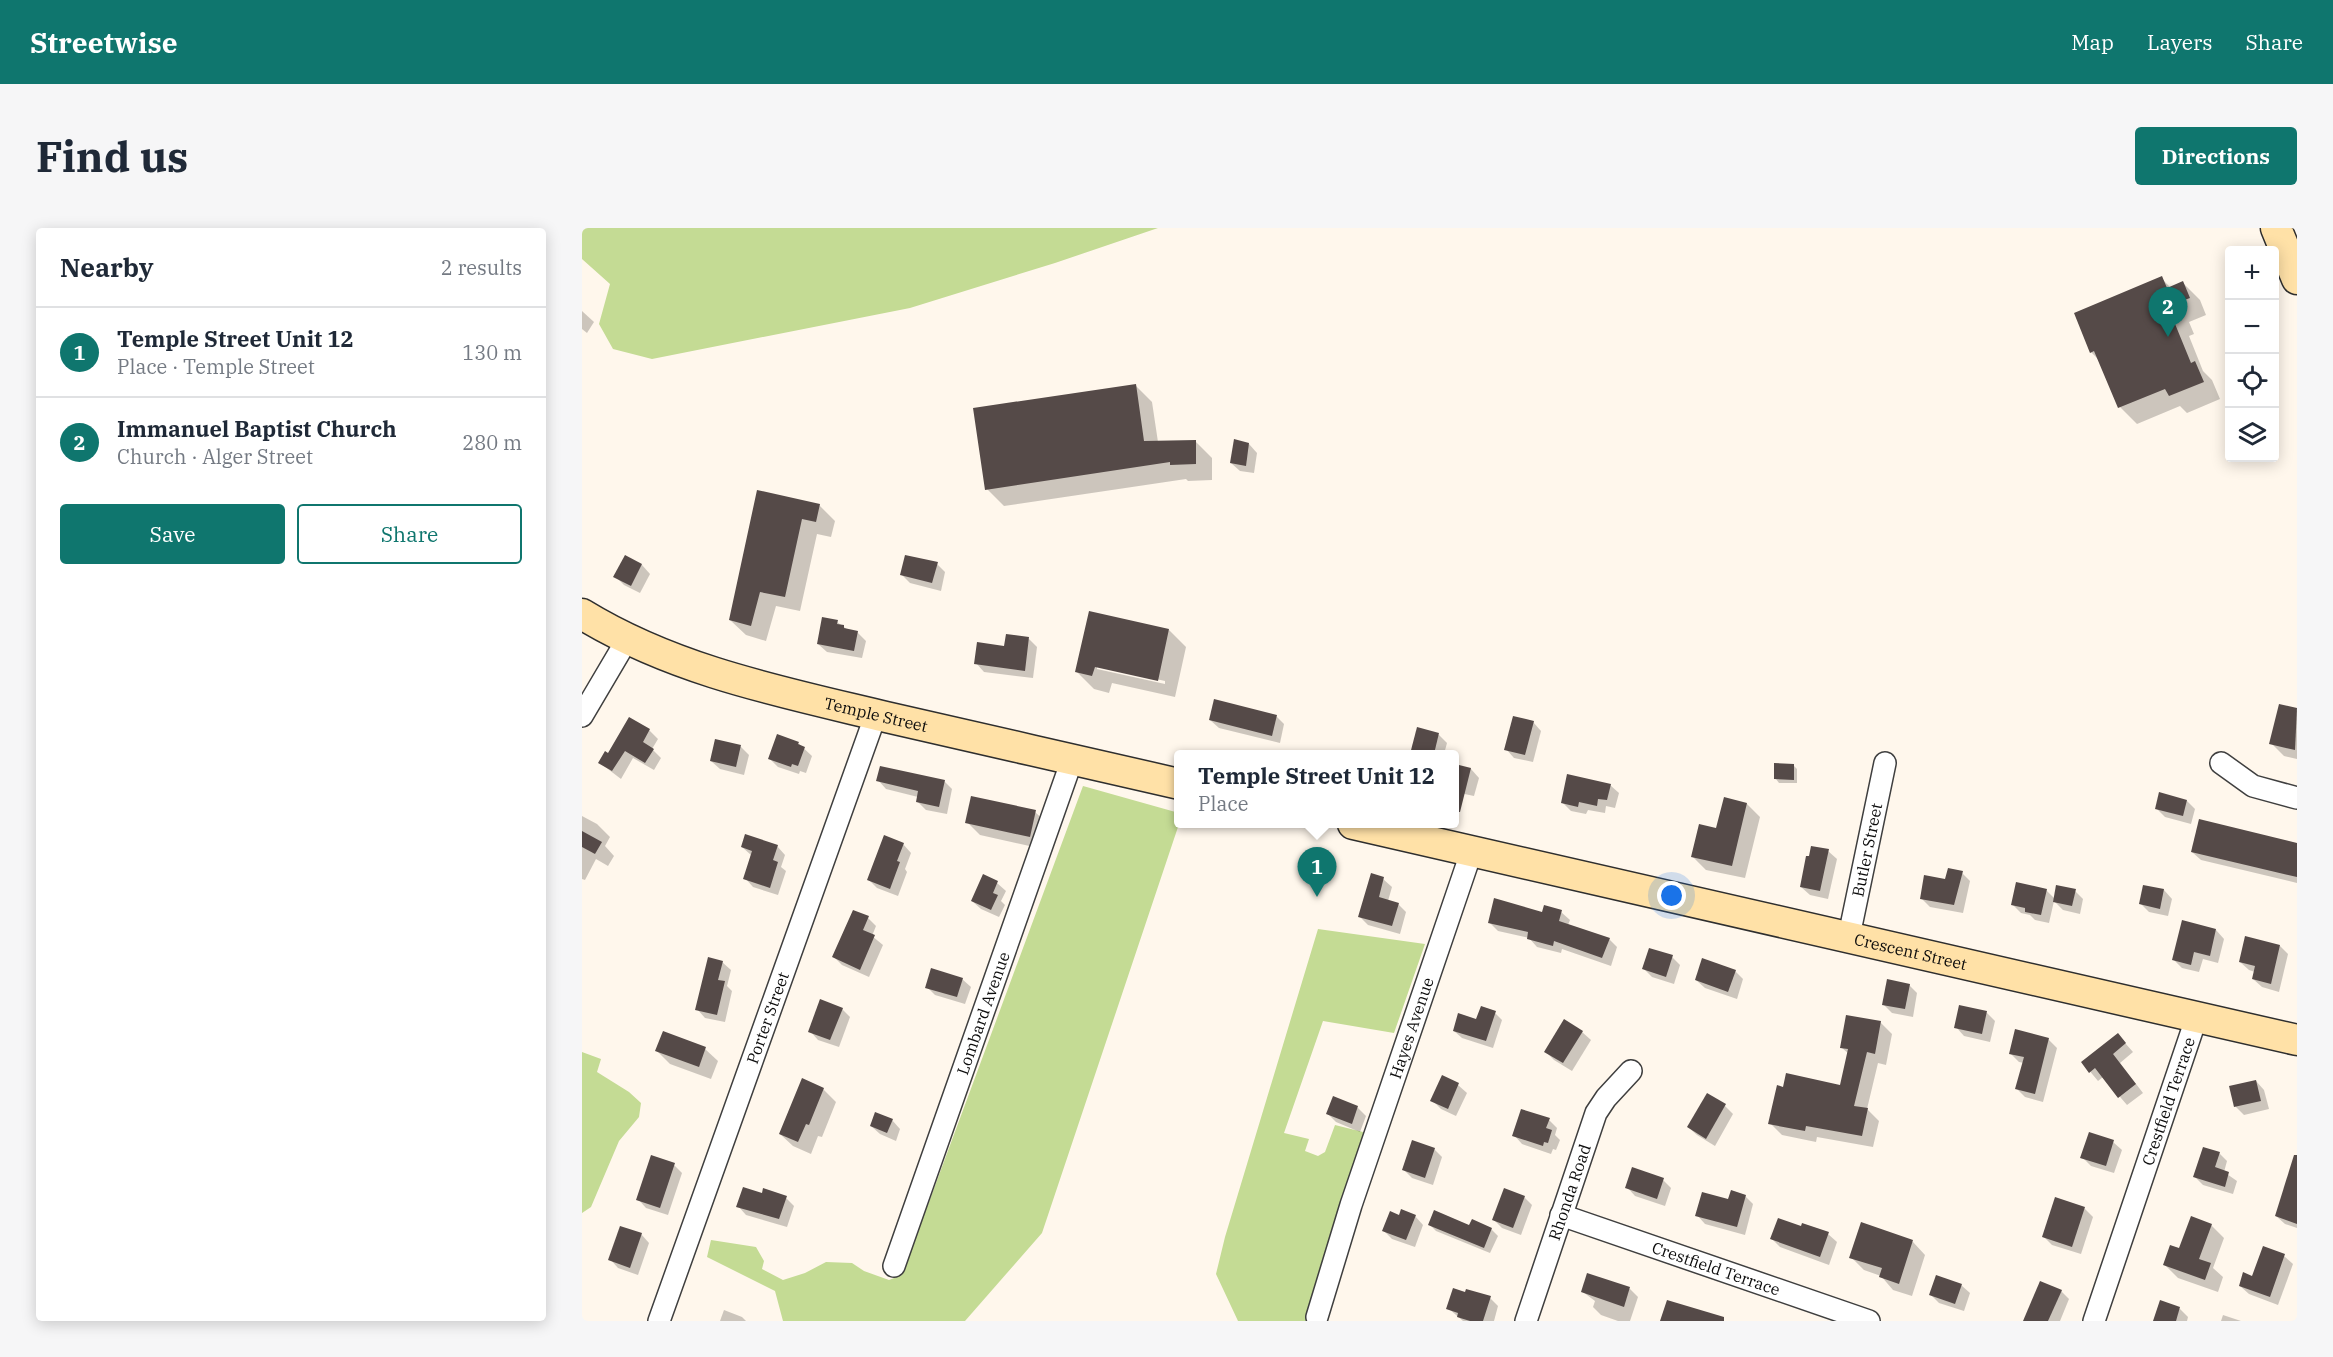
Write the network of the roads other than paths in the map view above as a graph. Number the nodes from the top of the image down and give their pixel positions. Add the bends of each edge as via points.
1 (2276, 228) edge
2 (2297, 279) edge
3 (582, 614) edge
4 (628, 638) junction
5 (876, 714) junction
6 (582, 716) edge
7 (1072, 760) junction
8 (1885, 763) dead end
9 (2221, 763) dead end
10 (1174, 783) edge
11 (2297, 798) edge
12 (1371, 828) edge
13 (1472, 850) junction
14 (1849, 936) junction
15 (2197, 1016) junction
16 (2297, 1040) edge
17 (1631, 1071) dead end
18 (1562, 1215) junction
19 (894, 1266) dead end
20 (1317, 1317) dead end
21 (660, 1321) edge
22 (1526, 1321) edge
23 (1869, 1321) edge
24 (2094, 1321) edge

1 - 2 main road
3 - 4 main road, Temple Street
4 - 5 main road, Temple Street via 712,673
4 - 6 street
5 - 7 main road, Temple Street
5 - 21 street, Porter Street
7 - 10 main road, Temple Street
7 - 19 street, Lombard Avenue
8 - 14 street, Butler Street
9 - 11 street via 2253,786
12 - 13 main road
13 - 14 main road, Crescent Street
13 - 20 street, Hayes Avenue via 1351,1205
14 - 15 main road, Crescent Street
15 - 16 main road, Crescent Street
15 - 24 street, Crestfield Terrace
17 - 18 street, Rhonda Road via 1596,1113
18 - 22 street, Rhonda Road
18 - 23 street, Crestfield Terrace

